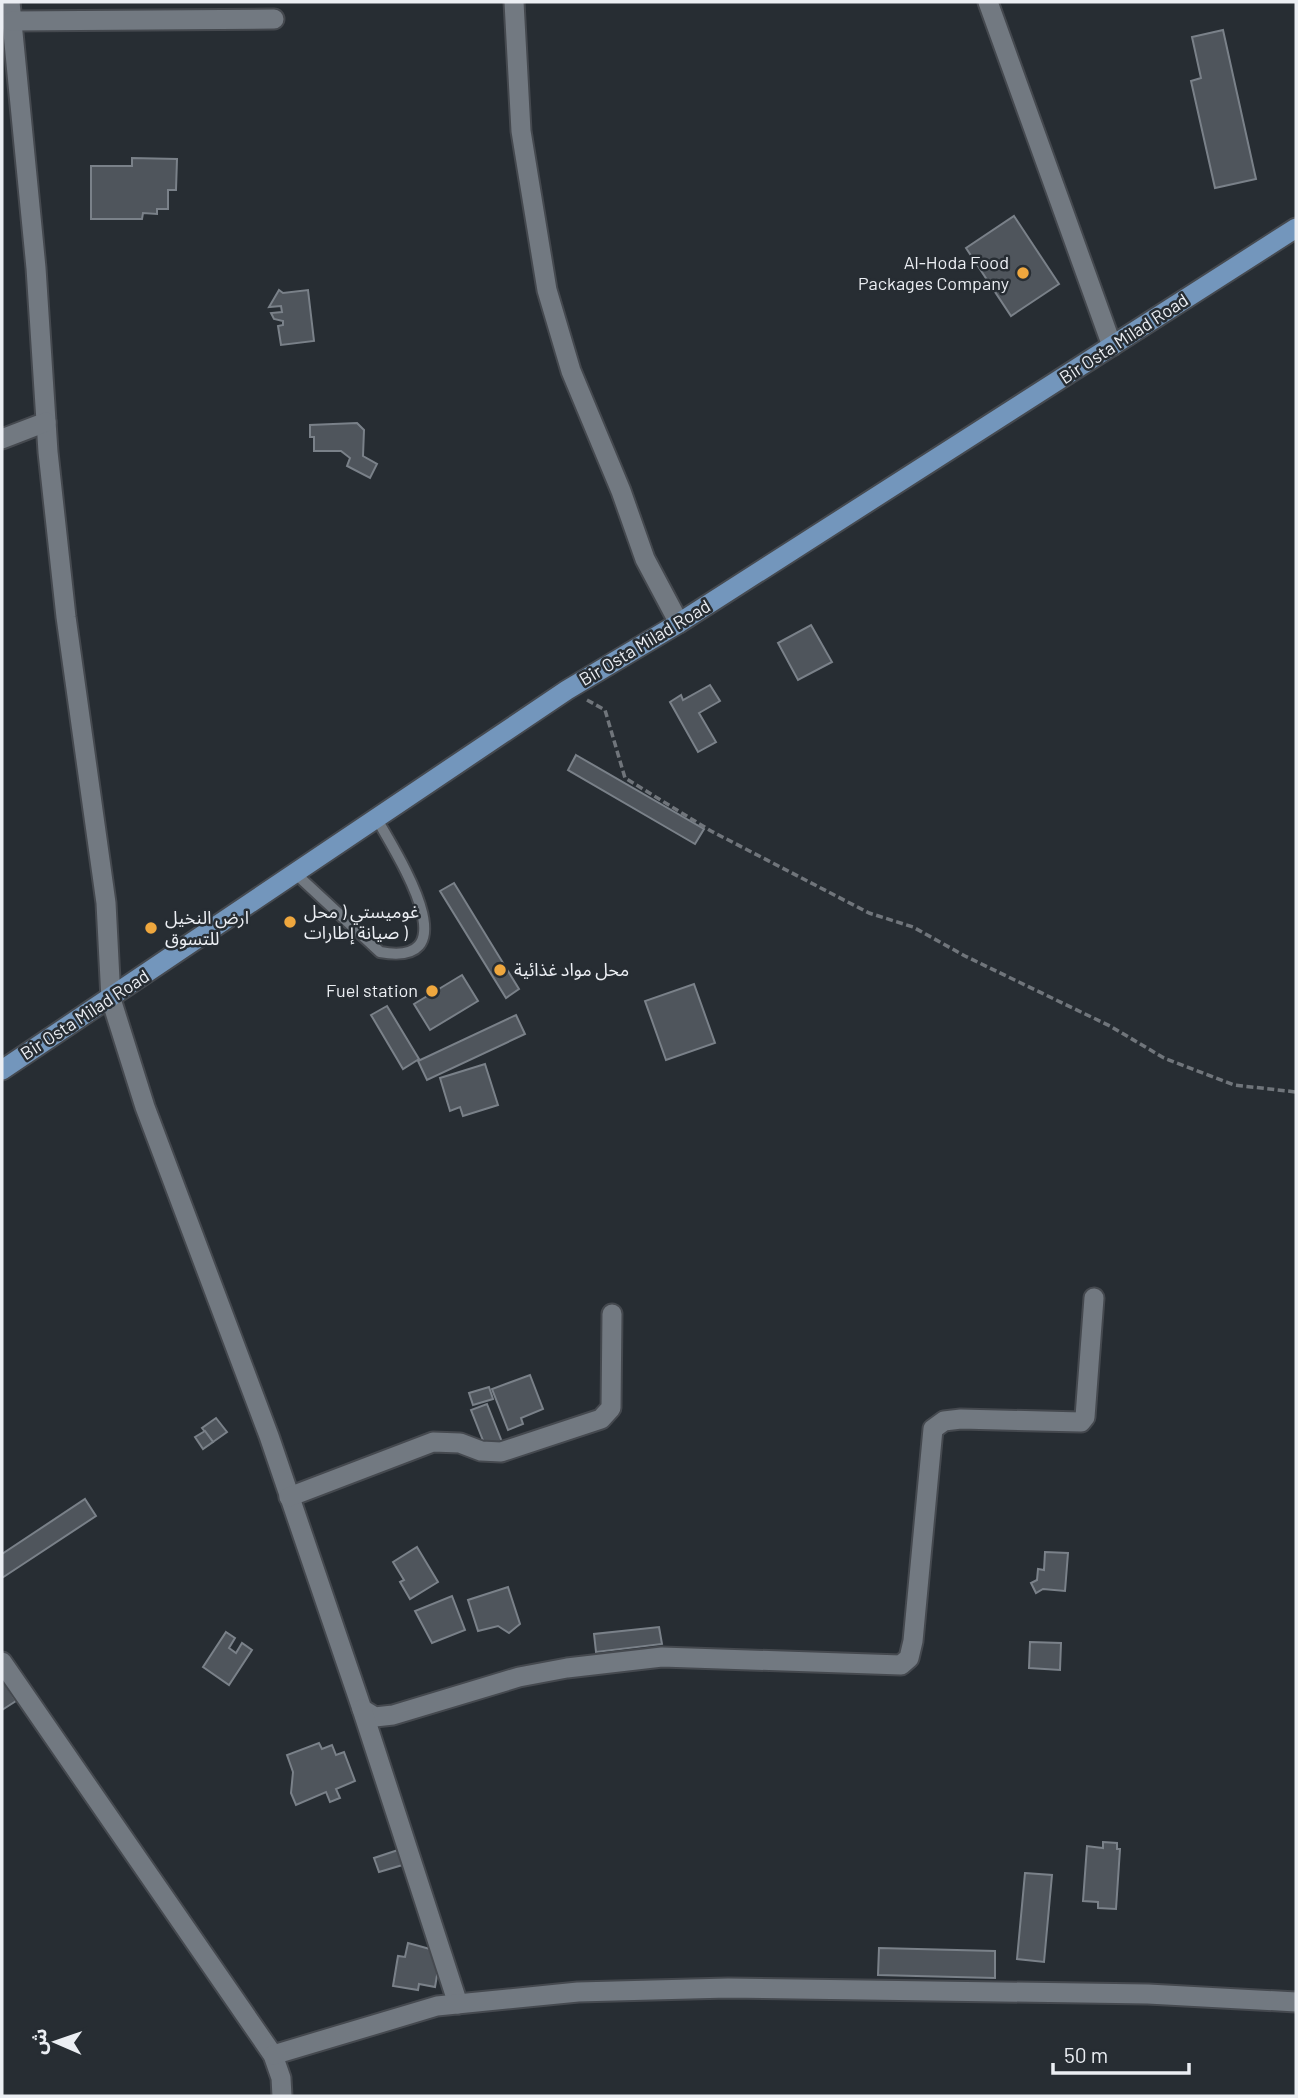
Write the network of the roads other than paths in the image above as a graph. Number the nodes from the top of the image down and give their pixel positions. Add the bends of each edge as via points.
1 (514, 2) edge
2 (988, 2) edge
3 (11, 11) edge
4 (274, 19) dead end
5 (1296, 228) edge
6 (1112, 346) junction
7 (46, 422) junction
8 (2, 439) edge
9 (679, 623) junction
10 (377, 819) junction
11 (296, 874) junction
12 (111, 999) junction
13 (2, 1070) edge
14 (1094, 1298) dead end
15 (612, 1314) dead end
16 (289, 1497) junction
17 (2, 1662) edge
18 (362, 1709) junction
19 (1296, 2002) edge
20 (458, 2004) junction
21 (273, 2055) junction
22 (282, 2096) edge

1 - 9 street via 521,131 547,290 571,371 645,559
2 - 6 street
3 - 4 street
3 - 7 street
5 - 6 main road, Bir Osta Milad Road
6 - 9 main road, Bir Osta Milad Road
7 - 8 street
7 - 12 street via 66,617 106,903
9 - 10 main road, Bir Osta Milad Road via 567,690
10 - 11 main road, Bir Osta Milad Road
10 - 11 lane via 422,903 424,937 412,950 396,955 380,952
11 - 12 main road, Bir Osta Milad Road
12 - 13 main road, Bir Osta Milad Road
12 - 16 street via 145,1107
14 - 18 street via 1081,1422 961,1419 944,1421 933,1429 913,1641 909,1658 901,1665 662,1657 519,1677 393,1715 375,1717
15 - 16 street via 611,1408 601,1419 501,1452 460,1443 433,1443
16 - 18 street
17 - 21 street
18 - 20 street
19 - 20 street via 1148,1994 727,1988 578,1992
20 - 21 street via 437,2006
21 - 22 street

